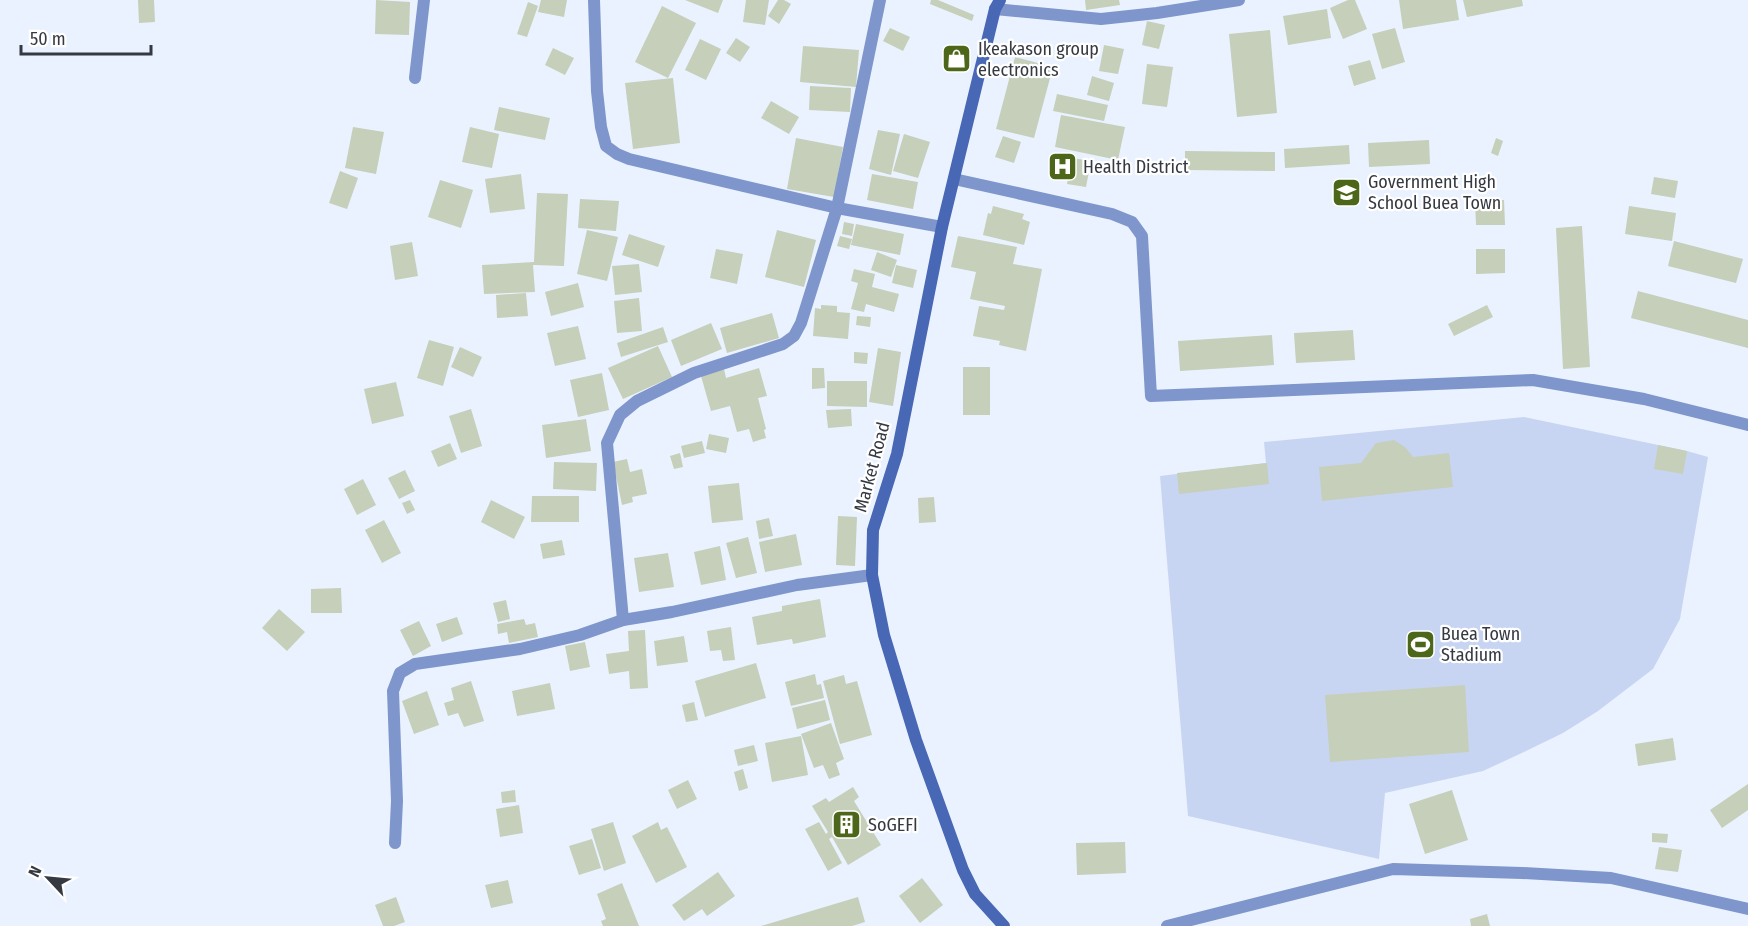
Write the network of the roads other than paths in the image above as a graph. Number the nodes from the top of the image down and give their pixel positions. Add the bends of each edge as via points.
1 (424, 0) edge
2 (594, 0) edge
3 (880, 0) edge
4 (1239, 0) edge
5 (998, 5) edge
6 (416, 78) dead end
7 (954, 179) junction
8 (837, 208) junction
9 (942, 227) junction
10 (1748, 425) edge
11 (872, 575) junction
12 (624, 620) junction
13 (395, 843) dead end
14 (1748, 909) edge
15 (1004, 926) edge
16 (1167, 926) edge

1 - 6 street
2 - 8 street via 597,91 606,146 629,159
3 - 8 street
4 - 5 street via 1101,19
5 - 7 main road, Market Road
7 - 9 main road, Market Road
7 - 10 street via 1112,214 1132,222 1142,236 1151,396 1533,380 1644,399
8 - 9 street
8 - 12 street via 794,336 783,344 694,373 637,401 620,415 607,443
9 - 11 main road, Market Road via 897,454 873,530
11 - 12 street via 797,585
11 - 15 main road, Market Road via 884,635 913,730 963,870 975,894
12 - 13 street via 520,649 415,664 399,673 393,690
14 - 16 street via 1611,878 1394,869

